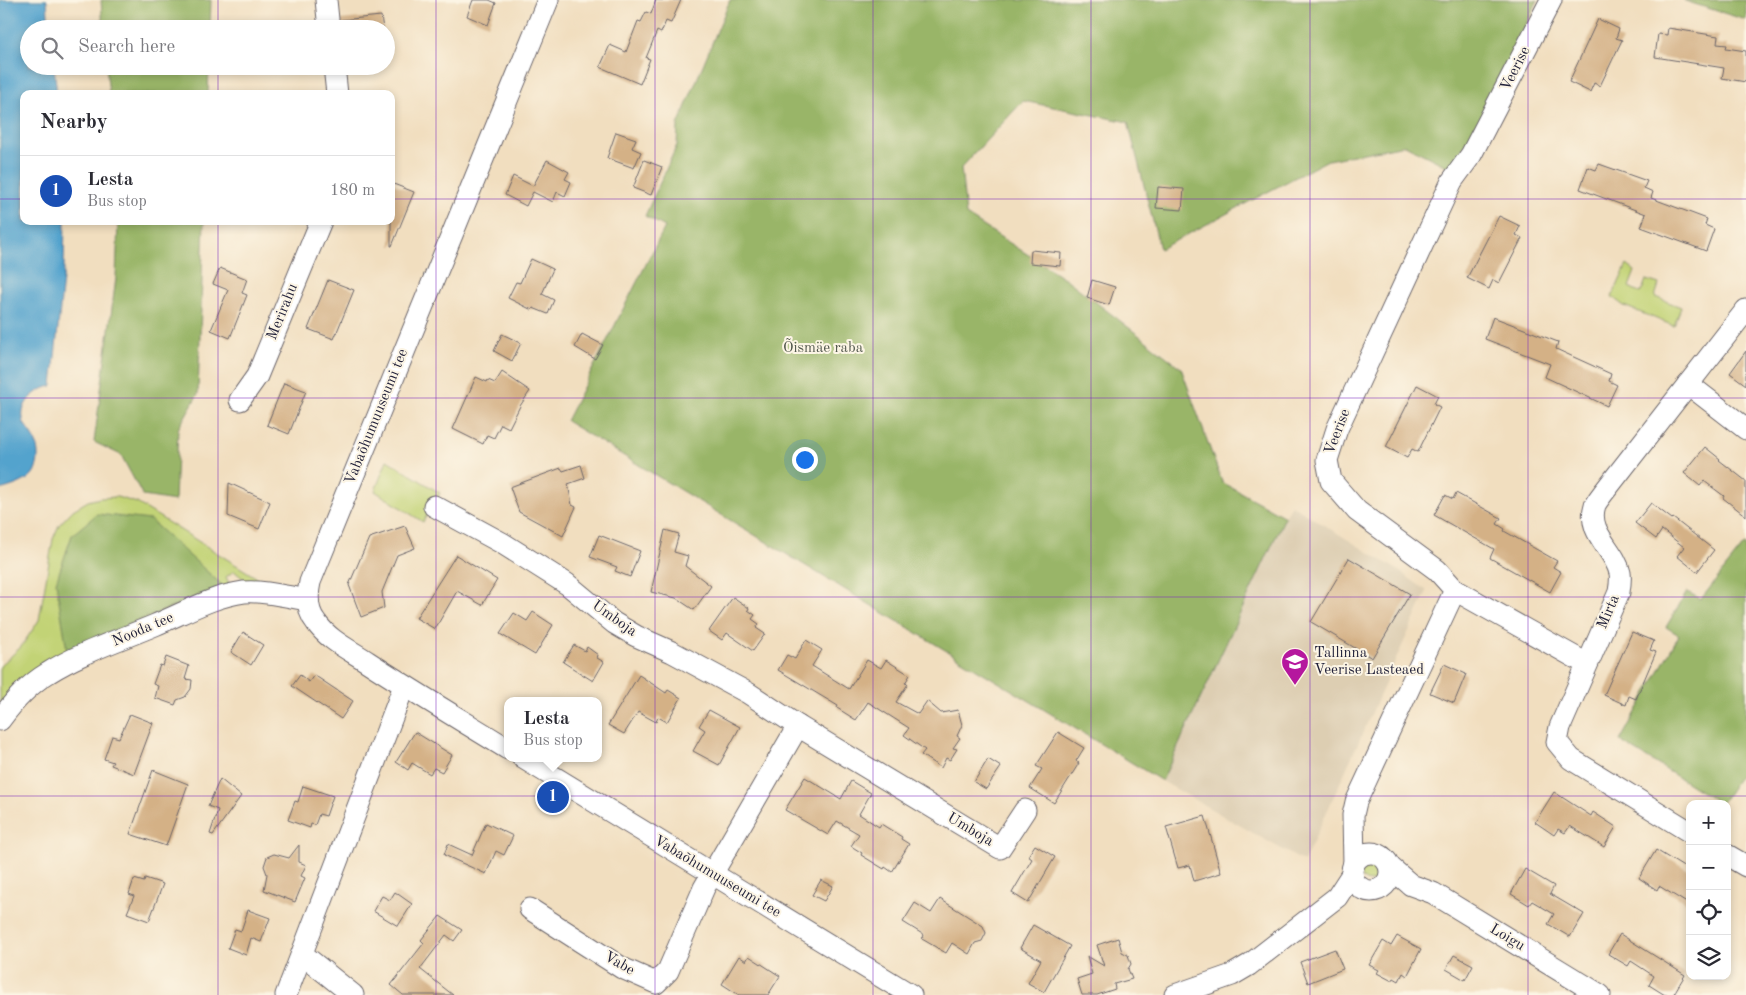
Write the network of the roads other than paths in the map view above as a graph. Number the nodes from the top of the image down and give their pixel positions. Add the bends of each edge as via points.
1 (326, 0) edge
2 (548, 0) edge
3 (1551, 0) edge
4 (328, 20) edge
5 (335, 75) edge
6 (337, 90) edge
7 (318, 225) edge
8 (1746, 310) edge
9 (1688, 384) junction
10 (240, 400) dead end
11 (1746, 429) edge
12 (434, 506) dead end
13 (1455, 590) junction
14 (308, 600) junction
15 (1586, 664) junction
16 (404, 686) junction
17 (0, 720) edge
18 (798, 726) junction
19 (504, 747) edge
20 (530, 762) edge
21 (1025, 810) dead end
22 (1686, 830) edge
23 (1353, 832) junction
24 (1731, 857) edge
25 (1746, 866) edge
26 (1353, 869) junction
27 (712, 874) junction
28 (1379, 874) junction
29 (1337, 897) junction
30 (530, 909) dead end
31 (302, 954) junction
32 (286, 995) edge
33 (353, 995) edge
34 (911, 995) edge
35 (1175, 995) edge
36 (1600, 995) edge

1 - 4 street
2 - 14 street, Vabaõhumuuseumi tee via 310,582
3 - 13 street, Veerise via 1471,155 1452,181 1337,429 1327,460 1331,481 1357,511 1437,570
5 - 6 street
7 - 10 street, Merirahu via 257,376
8 - 9 street, Mirta
9 - 11 street
9 - 15 street, Mirta via 1595,505 1597,532 1620,574 1619,592
12 - 18 street, Umboja via 567,584 614,623 748,693
13 - 15 street, Veerise
13 - 23 street via 1356,802
14 - 16 street via 312,615 325,632
14 - 17 street, Nooda tee via 260,592 244,592 214,600 49,672 14,701
15 - 22 street, Mirta via 1557,742 1571,759
16 - 19 street
16 - 31 street
18 - 21 street, Umboja via 1000,848
18 - 27 street
20 - 27 street, Vabaõhumuuseumi tee
23 - 26 street
23 - 28 street
24 - 25 street
26 - 28 street via 1357,885
26 - 28 street via 1363,855
26 - 29 street, Loigu
27 - 30 street, Vabe via 668,971 656,983 622,968
27 - 34 street, Vabaõhumuuseumi tee
28 - 29 street, Loigu
28 - 36 street, Loigu via 1433,893
29 - 35 street, Loigu via 1249,965 1232,975
31 - 32 street
31 - 33 street

